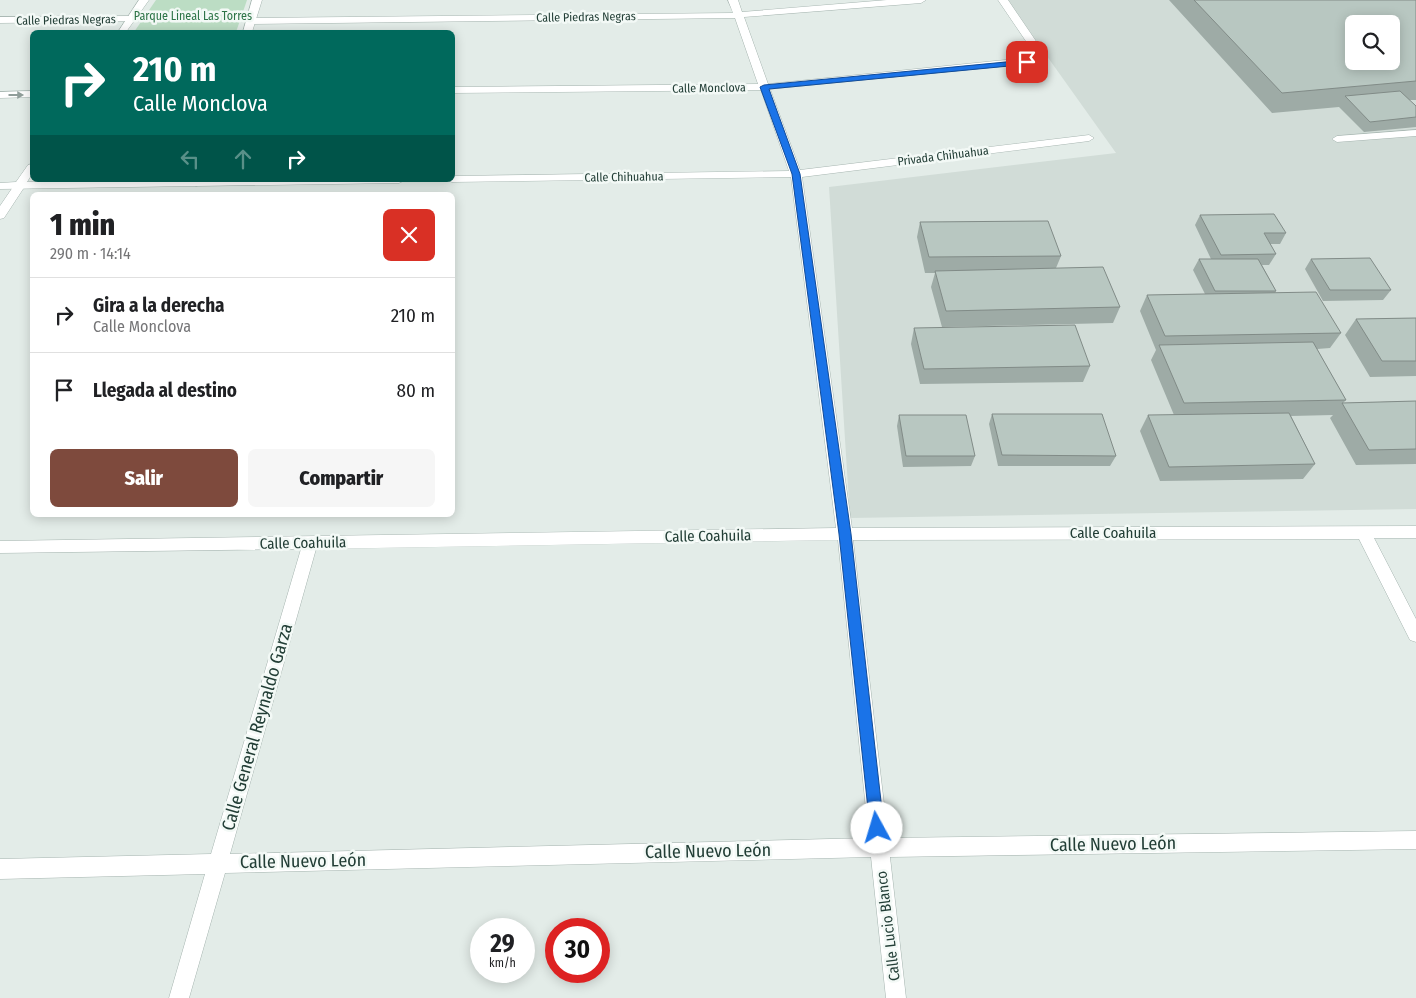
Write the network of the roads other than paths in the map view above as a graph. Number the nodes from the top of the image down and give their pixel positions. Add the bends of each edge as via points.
1 (144, 0) edge
2 (257, 0) edge
3 (733, 0) edge
4 (921, 0) edge
5 (1003, 0) edge
6 (738, 15) junction
7 (131, 19) junction
8 (0, 20) edge
9 (251, 21) junction
10 (123, 30) edge
11 (248, 30) edge
12 (764, 87) junction
13 (455, 90) edge
14 (30, 94) edge
15 (0, 95) edge
16 (1416, 133) edge
17 (1089, 138) dead end
18 (1337, 139) dead end
19 (30, 170) edge
20 (796, 174) junction
21 (455, 179) edge
22 (196, 182) edge
23 (0, 186) edge
24 (20, 186) junction
25 (0, 215) edge
26 (1363, 532) junction
27 (1416, 532) edge
28 (845, 534) junction
29 (310, 543) junction
30 (0, 547) edge
31 (1416, 636) edge
32 (1416, 840) edge
33 (879, 847) junction
34 (218, 863) junction
35 (0, 869) edge
36 (179, 998) edge
37 (896, 998) edge

1 - 7 street
2 - 9 street
3 - 6 street, Calle Lucio Blanco
4 - 6 street, Calle Piedras Negras
5 - 12 street, Calle Monclova via 1041,56 1040,62
6 - 9 street, Calle Piedras Negras
6 - 12 street, Calle Lucio Blanco
7 - 8 street, Calle Piedras Negras
7 - 10 street
9 - 11 street
12 - 13 street, Calle Monclova
12 - 20 street, Calle Lucio Blanco
15 -> 14 street
16 - 18 lane
17 - 20 street, Privada Chihuahua
19 - 24 street
20 - 21 street, Calle Chihuahua
20 - 28 street, Calle Lucio Blanco
22 - 24 street
23 - 24 street
24 - 25 street
26 - 27 street, Calle Coahuila
26 - 28 street, Calle Coahuila
26 - 31 street
28 - 29 street, Calle Coahuila
28 - 33 street, Calle Lucio Blanco
29 - 30 street, Calle Coahuila
29 - 34 street, Calle General Reynaldo Garza
32 - 33 street, Calle Nuevo León
33 - 34 street, Calle Nuevo León
33 - 37 street, Calle Lucio Blanco
34 - 35 street, Calle Nuevo León
34 - 36 street, Calle General Reynaldo Garza

